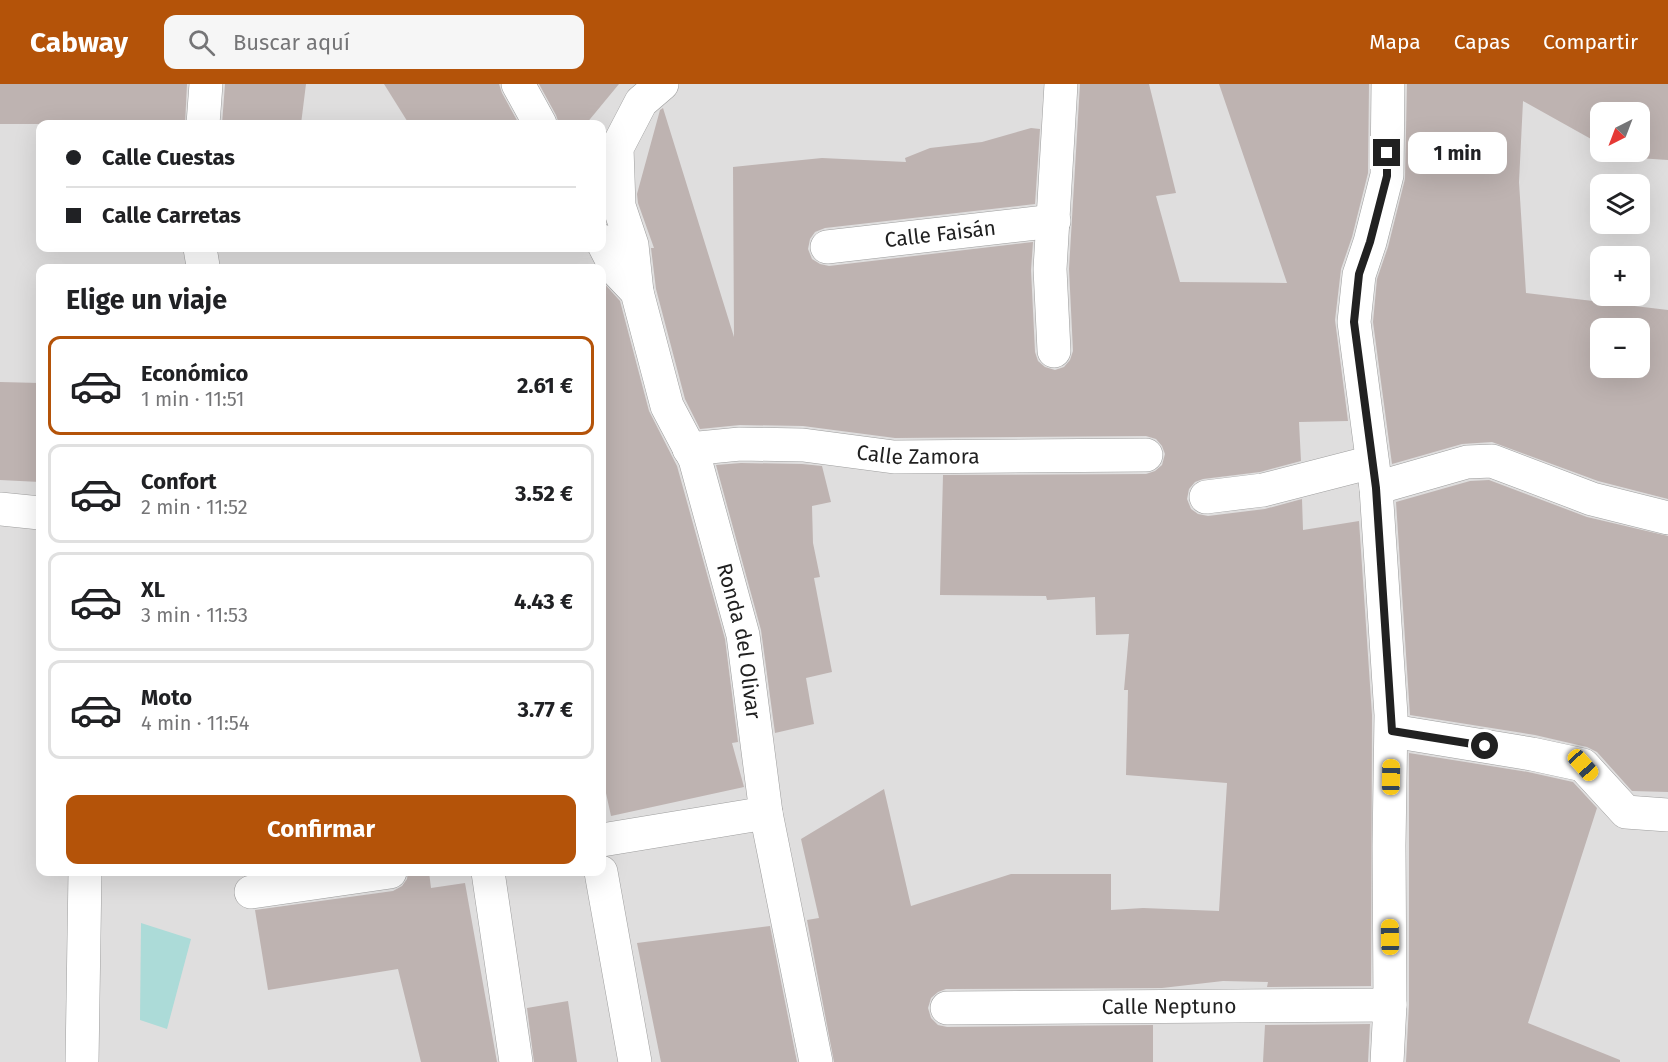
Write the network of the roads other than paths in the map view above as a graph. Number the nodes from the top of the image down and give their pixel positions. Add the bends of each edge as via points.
1 (206, 84) edge
2 (518, 84) edge
3 (662, 84) edge
4 (1061, 84) edge
5 (1388, 84) edge
6 (203, 120) edge
7 (538, 120) edge
8 (1054, 221) junction
9 (827, 247) dead end
10 (606, 251) edge
11 (619, 282) edge
12 (1054, 351) dead end
13 (689, 449) junction
14 (1146, 455) dead end
15 (1374, 475) junction
16 (1206, 497) dead end
17 (0, 509) edge
18 (36, 513) edge
19 (1668, 518) edge
20 (1392, 731) junction
21 (766, 813) junction
22 (1668, 815) edge
23 (606, 839) edge
24 (85, 876) edge
25 (355, 876) edge
26 (489, 876) edge
27 (602, 876) edge
28 (251, 892) dead end
29 (1390, 1005) junction
30 (946, 1008) dead end
31 (82, 1062) edge
32 (516, 1062) edge
33 (635, 1062) edge
34 (816, 1062) edge
35 (1387, 1062) edge

1 - 6 street
2 - 7 street
3 - 11 street via 640,102 617,148 619,206 632,245
4 - 8 street
5 - 15 street via 1387,176 1359,274 1354,322
8 - 9 street, Calle Faisán
8 - 12 street via 1050,269
10 - 11 street, Ronda del Olivar
11 - 13 street, Ronda del Olivar via 667,406
13 - 14 street, Calle Zamora via 740,444 803,445 894,457
13 - 21 street, Ronda del Olivar via 743,635
15 - 16 street
15 - 19 street via 1492,461 1592,499
15 - 20 street
17 - 18 street
20 - 22 street via 1583,765 1626,812
20 - 29 street
21 - 23 street
21 - 34 street, Ronda del Olivar
24 - 31 street
25 - 28 street
26 - 32 street
27 - 33 street
29 - 30 street, Calle Neptuno
29 - 35 street

